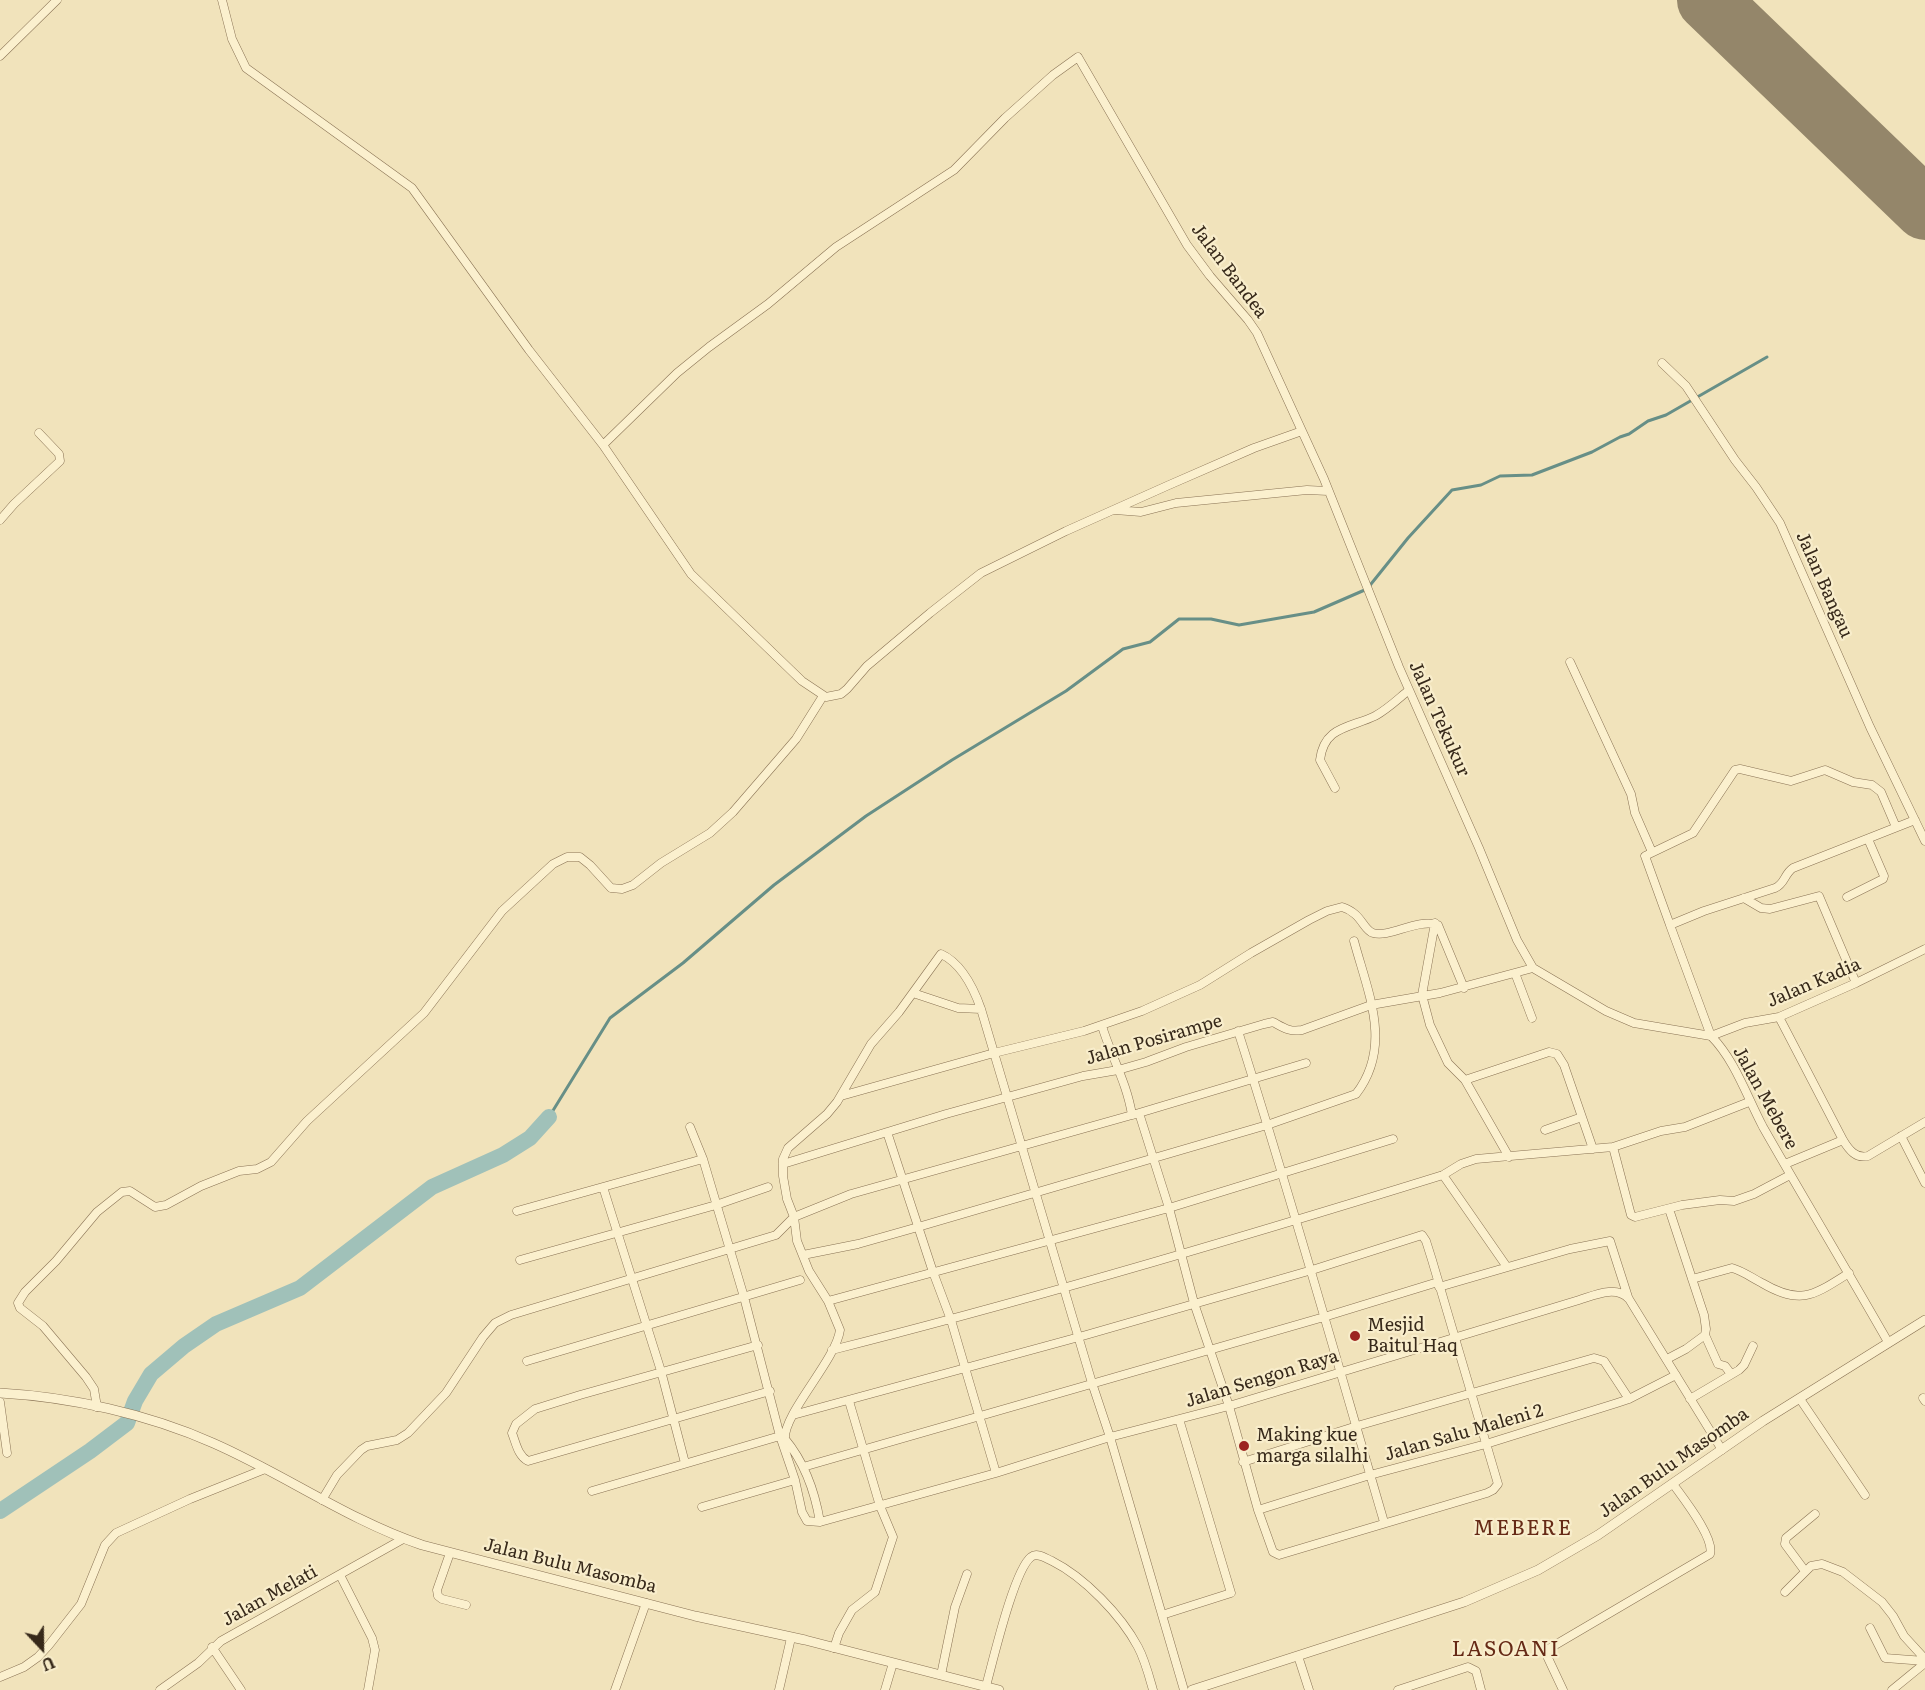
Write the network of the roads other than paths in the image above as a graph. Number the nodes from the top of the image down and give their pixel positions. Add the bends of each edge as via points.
1 (57, 0) edge
2 (222, 0) edge
3 (0, 56) edge
4 (1662, 363) dead end
5 (1302, 431) junction
6 (39, 433) dead end
7 (603, 445) junction
8 (1324, 479) joint
9 (1328, 491) junction
10 (1113, 510) junction
11 (0, 520) edge
12 (1570, 662) dead end
13 (1410, 690) junction
14 (823, 696) junction
15 (1335, 788) dead end
16 (1915, 820) junction
17 (1896, 827) junction
18 (1868, 839) junction
19 (1925, 841) edge
20 (1652, 852) junction
21 (1847, 897) dead end
22 (1744, 898) junction
23 (1435, 923) junction
24 (1670, 925) junction
25 (1354, 940) dead end
26 (1925, 949) edge
27 (1533, 968) junction
28 (1515, 973) junction
29 (1856, 983) junction
30 (1464, 988) junction
31 (912, 993) junction
32 (1422, 995) junction
33 (1371, 1005) junction
34 (981, 1009) junction
35 (1779, 1017) junction
36 (1532, 1018) dead end
37 (1102, 1026) junction
38 (1239, 1031) junction
39 (1711, 1036) junction
40 (994, 1053) junction
41 (1306, 1063) dead end
42 (1118, 1070) junction
43 (1253, 1079) junction
44 (1466, 1080) junction
45 (841, 1096) junction
46 (1006, 1098) junction
47 (1749, 1102) junction
48 (1135, 1114) junction
49 (1582, 1117) junction
50 (1925, 1122) edge
51 (1267, 1125) junction
52 (690, 1127) dead end
53 (1545, 1130) dead end
54 (887, 1132) junction
55 (1901, 1136) junction
56 (1393, 1139) dead end
57 (1843, 1140) junction
58 (1022, 1145) junction
59 (1613, 1147) junction
60 (1593, 1149) junction
61 (1509, 1157) junction
62 (703, 1159) junction
63 (1153, 1159) junction
64 (783, 1164) junction
65 (1785, 1164) junction
66 (1281, 1174) junction
67 (1443, 1175) junction
68 (1790, 1175) junction
69 (902, 1179) junction
70 (1925, 1183) edge
71 (603, 1187) junction
72 (768, 1187) dead end
73 (1035, 1192) junction
74 (716, 1205) junction
75 (1169, 1208) junction
76 (1670, 1209) junction
77 (517, 1211) dead end
78 (794, 1217) junction
79 (1296, 1221) junction
80 (918, 1227) junction
81 (618, 1232) junction
82 (1050, 1241) junction
83 (729, 1250) junction
84 (803, 1255) junction
85 (1181, 1255) junction
86 (520, 1260) dead end
87 (1507, 1267) junction
88 (1312, 1270) junction
89 (933, 1272) junction
90 (1849, 1274) junction
91 (632, 1279) junction
92 (1692, 1279) junction
93 (800, 1280) dead end
94 (1438, 1285) junction
95 (1064, 1289) junction
96 (744, 1297) junction
97 (1629, 1299) junction
98 (828, 1301) junction
99 (1194, 1303) junction
100 (1324, 1317) junction
101 (951, 1320) junction
102 (1925, 1320) edge
103 (646, 1327) junction
104 (1705, 1335) junction
105 (1078, 1337) junction
106 (1454, 1337) junction
107 (1888, 1342) junction
108 (758, 1345) junction
109 (1753, 1346) dead end
110 (1211, 1349) junction
111 (832, 1350) junction
112 (1667, 1359) junction
113 (526, 1361) dead end
114 (966, 1368) junction
115 (661, 1371) junction
116 (1339, 1371) junction
117 (1731, 1374) junction
118 (1676, 1375) junction
119 (1092, 1383) junction
120 (770, 1391) junction
121 (0, 1393) edge
122 (1471, 1394) junction
123 (1629, 1399) junction
124 (1690, 1399) junction
125 (1800, 1399) junction
126 (849, 1401) junction
127 (0, 1402) edge
128 (1229, 1406) junction
129 (97, 1407) junction
130 (793, 1415) junction
131 (979, 1415) junction
132 (673, 1418) junction
133 (1179, 1419) junction
134 (1357, 1426) junction
135 (780, 1436) junction
136 (1110, 1437) junction
137 (1486, 1444) junction
138 (862, 1449) junction
139 (1722, 1450) junction
140 (7, 1453) dead end
141 (1243, 1462) junction
142 (685, 1463) junction
143 (803, 1467) junction
144 (265, 1469) junction
145 (996, 1473) junction
146 (1371, 1475) junction
147 (795, 1480) junction
148 (1673, 1484) junction
149 (592, 1491) dead end
150 (1865, 1495) dead end
151 (322, 1500) junction
152 (880, 1506) junction
153 (702, 1508) dead end
154 (1258, 1510) junction
155 (1815, 1514) dead end
156 (820, 1522) junction
157 (1384, 1522) junction
158 (403, 1539) junction
159 (450, 1553) junction
160 (1805, 1571) junction
161 (967, 1574) dead end
162 (340, 1575) junction
163 (1785, 1592) dead end
164 (646, 1603) junction
165 (466, 1605) dead end
166 (1162, 1615) junction
167 (1870, 1628) dead end
168 (791, 1638) junction
169 (212, 1647) junction
170 (834, 1648) junction
171 (1298, 1656) junction
172 (1925, 1661) edge
173 (893, 1663) junction
174 (942, 1675) junction
175 (0, 1677) edge
176 (986, 1686) junction
177 (160, 1690) edge
178 (241, 1690) edge
179 (368, 1690) edge
180 (615, 1690) edge
181 (779, 1690) edge
182 (885, 1690) edge
183 (999, 1690) edge
184 (1153, 1690) edge
185 (1184, 1690) edge
186 (1191, 1690) edge
187 (1309, 1690) edge
188 (1398, 1690) edge
189 (1481, 1690) edge
190 (1563, 1690) edge
191 (1892, 1690) edge

1 - 3 street
2 - 7 street via 232,39 246,68 409,185
4 - 16 street, Jalan Bangau via 1686,386 1780,524
5 - 7 street, Jalan Bandea via 1257,333 1187,245 1078,57 1005,118 954,170 836,247 677,373
5 - 8 street, Jalan Bandea
5 - 10 street
6 - 11 street via 60,454 60,461
7 - 14 street via 691,573 802,681
8 - 9 street, Jalan Tekukur
9 - 10 street via 1183,502 1141,512
9 - 13 street, Jalan Tekukur
10 - 14 street via 981,573 867,666 841,694
12 - 20 street via 1631,794
13 - 15 street via 1377,715 1339,729 1324,745 1320,760
13 - 27 street, Jalan Tekukur via 1517,940
14 - 129 street via 796,739 733,812 710,833 633,885 611,888 580,857 567,857 553,864 502,911 424,1013 307,1121 271,1162 201,1186 166,1205 155,1207 130,1191 122,1192 97,1212 18,1303 86,1377 94,1389
16 - 17 street
16 - 19 street, Jalan Bangau
17 - 18 street
17 - 20 street via 1881,792 1872,785 1825,770 1791,781 1740,769 1693,833
18 - 21 street via 1883,879
18 - 22 street via 1793,868 1780,886
20 - 24 street via 1645,857
22 - 24 street
22 - 29 street via 1770,909 1819,896
23 - 30 street via 1440,926
23 - 32 street
23 - 37 street via 1372,933 1352,910 1336,908 1251,952 1186,992
24 - 39 street
25 - 33 street
26 - 29 street, Jalan Kadia
27 - 28 street, Jalan Posirampe
27 - 39 street, Jalan Mebere via 1634,1023
28 - 30 street, Jalan Posirampe
28 - 36 street
29 - 35 street, Jalan Kadia
30 - 32 street, Jalan Posirampe
31 - 34 street via 957,1008
31 - 34 street via 941,954 966,977
31 - 45 street via 870,1044
32 - 33 street, Jalan Posirampe
32 - 44 street via 1430,1025 1448,1063
33 - 38 street, Jalan Posirampe via 1302,1030 1284,1029 1270,1022
33 - 51 street via 1376,1052 1364,1085 1356,1094
34 - 40 street
35 - 39 street, Jalan Kadia via 1745,1023
35 - 57 street
37 - 40 street
37 - 42 street
38 - 42 street, Jalan Posirampe
38 - 43 street
39 - 47 street, Jalan Mebere via 1726,1055
40 - 45 street
40 - 46 street
41 - 43 street
42 - 46 street, Jalan Posirampe via 1097,1072
42 - 48 street
43 - 48 street
43 - 51 street
44 - 49 street via 1554,1053 1564,1065
44 - 61 street
45 - 64 street via 827,1114 788,1148
46 - 54 street, Jalan Posirampe
46 - 58 street
47 - 59 street via 1685,1127
47 - 65 street, Jalan Mebere
48 - 58 street
48 - 63 street
49 - 53 street
49 - 60 street
50 - 55 street
51 - 63 street
51 - 66 street
52 - 62 street
54 - 64 street, Jalan Posirampe
54 - 69 street
55 - 57 street via 1865,1157 1856,1155
55 - 70 street
56 - 66 street
57 - 65 street
58 - 69 street
58 - 73 street
59 - 60 street
59 - 76 street via 1633,1217
60 - 61 street
61 - 67 street via 1476,1159
62 - 71 street
62 - 74 street
63 - 73 street
63 - 75 street
64 - 78 street via 786,1194
65 - 68 street, Jalan Mebere
66 - 75 street
66 - 79 street
67 - 79 street
67 - 87 street
68 - 76 street via 1734,1201
68 - 90 street, Jalan Mebere
69 - 78 street
69 - 80 street
71 - 77 street
71 - 81 street
72 - 74 street
73 - 80 street
73 - 82 street
74 - 81 street
74 - 83 street
75 - 82 street
75 - 85 street
76 - 92 street
78 - 83 street via 776,1235
78 - 84 street
79 - 85 street
79 - 88 street
80 - 84 street
80 - 89 street
81 - 86 street
81 - 91 street
82 - 89 street
82 - 95 street
83 - 91 street
83 - 96 street
84 - 98 street
85 - 95 street
85 - 99 street
87 - 94 street
87 - 97 street via 1611,1241
88 - 94 street via 1422,1235
88 - 99 street
88 - 100 street
89 - 98 street
89 - 101 street
90 - 92 street via 1807,1296 1777,1292 1732,1268
90 - 107 street, Jalan Mebere
91 - 103 street
91 - 151 street via 495,1323 446,1393 408,1433 361,1450 337,1475
92 - 104 street via 1704,1316
93 - 96 street
94 - 100 street
94 - 106 street
95 - 101 street
95 - 105 street
96 - 103 street
96 - 108 street
97 - 106 street, Jalan Sengon Raya via 1622,1293 1603,1293
97 - 112 street
98 - 111 street via 840,1330
99 - 105 street
99 - 110 street
100 - 110 street
100 - 116 street
101 - 111 street
101 - 114 street
102 - 107 street, Jalan Bulu Masomba
103 - 113 street
103 - 115 street
104 - 112 street
104 - 117 street via 1718,1364
105 - 114 street
105 - 119 street
106 - 116 street, Jalan Sengon Raya
106 - 122 street
107 - 125 street, Jalan Bulu Masomba
108 - 115 street
108 - 120 street
109 - 117 street via 1744,1365
110 - 119 street
110 - 128 street
111 - 130 street
112 - 118 street
114 - 126 street
114 - 131 street
115 - 132 street
115 - 132 street via 535,1409 516,1424 513,1433 519,1452 528,1461
116 - 128 street, Jalan Sengon Raya
116 - 134 street
117 - 124 street
118 - 123 street, Jalan Salu Maleni 2
118 - 124 street
119 - 131 street
119 - 136 street
120 - 132 street
120 - 135 street
121 - 129 street, Jalan Bulu Masomba via 42,1396
122 - 123 street via 1598,1357 1604,1360
122 - 134 street
122 - 137 street
123 - 137 street, Jalan Salu Maleni 2
124 - 139 street
125 - 139 street, Jalan Bulu Masomba
125 - 150 street
126 - 130 street
126 - 138 street
127 - 140 street
128 - 133 street, Jalan Sengon Raya
128 - 141 street
129 - 144 street, Jalan Bulu Masomba via 214,1443
130 - 143 street via 784,1435
131 - 138 street
131 - 145 street
132 - 142 street
133 - 136 street, Jalan Sengon Raya
133 - 166 street via 1231,1593
134 - 141 street
134 - 146 street
135 - 142 street
135 - 147 street
136 - 145 street, Jalan Sengon Raya
136 - 166 street
137 - 146 street, Jalan Salu Maleni 2
137 - 157 street via 1498,1484 1494,1490
138 - 143 street
138 - 152 street
139 - 148 street, Jalan Bulu Masomba
141 - 154 street
142 - 149 street
143 - 156 street via 814,1492
144 - 151 street, Jalan Bulu Masomba
144 - 175 street via 116,1533 105,1545 81,1604 49,1645 38,1658
145 - 152 street, Jalan Sengon Raya
146 - 154 street, Jalan Salu Maleni 2
146 - 157 street
147 - 153 street
147 - 156 street via 804,1517
148 - 171 street, Jalan Bulu Masomba via 1598,1536 1504,1586
148 - 190 street via 1707,1536 1710,1554 1550,1648 1547,1656
151 - 158 street, Jalan Bulu Masomba
152 - 156 street, Jalan Sengon Raya
152 - 170 street via 893,1537 875,1592 852,1610
154 - 157 street via 1273,1552 1279,1555
155 - 160 street via 1786,1538 1785,1544
158 - 159 street, Jalan Bulu Masomba
158 - 162 street, Jalan Melati
159 - 164 street, Jalan Bulu Masomba
159 - 165 street via 438,1596
160 - 163 street
160 - 172 street via 1818,1564 1830,1567 1866,1588 1882,1602
161 - 174 street via 953,1617
162 - 169 street, Jalan Melati
162 - 179 street via 375,1650
164 - 168 street, Jalan Bulu Masomba
164 - 180 street
166 - 185 street
167 - 172 street via 1885,1659
168 - 170 street, Jalan Bulu Masomba
168 - 181 street
169 - 177 street, Jalan Melati via 198,1663
169 - 178 street
170 - 173 street, Jalan Bulu Masomba
171 - 186 street, Jalan Bulu Masomba
171 - 187 street
172 - 191 street
173 - 174 street, Jalan Bulu Masomba
173 - 182 street
174 - 176 street, Jalan Bulu Masomba
176 - 183 street, Jalan Bulu Masomba
176 - 184 street via 1011,1596 1028,1561 1038,1555 1068,1569 1115,1614 1139,1648
188 - 189 street via 1468,1666 1476,1671

